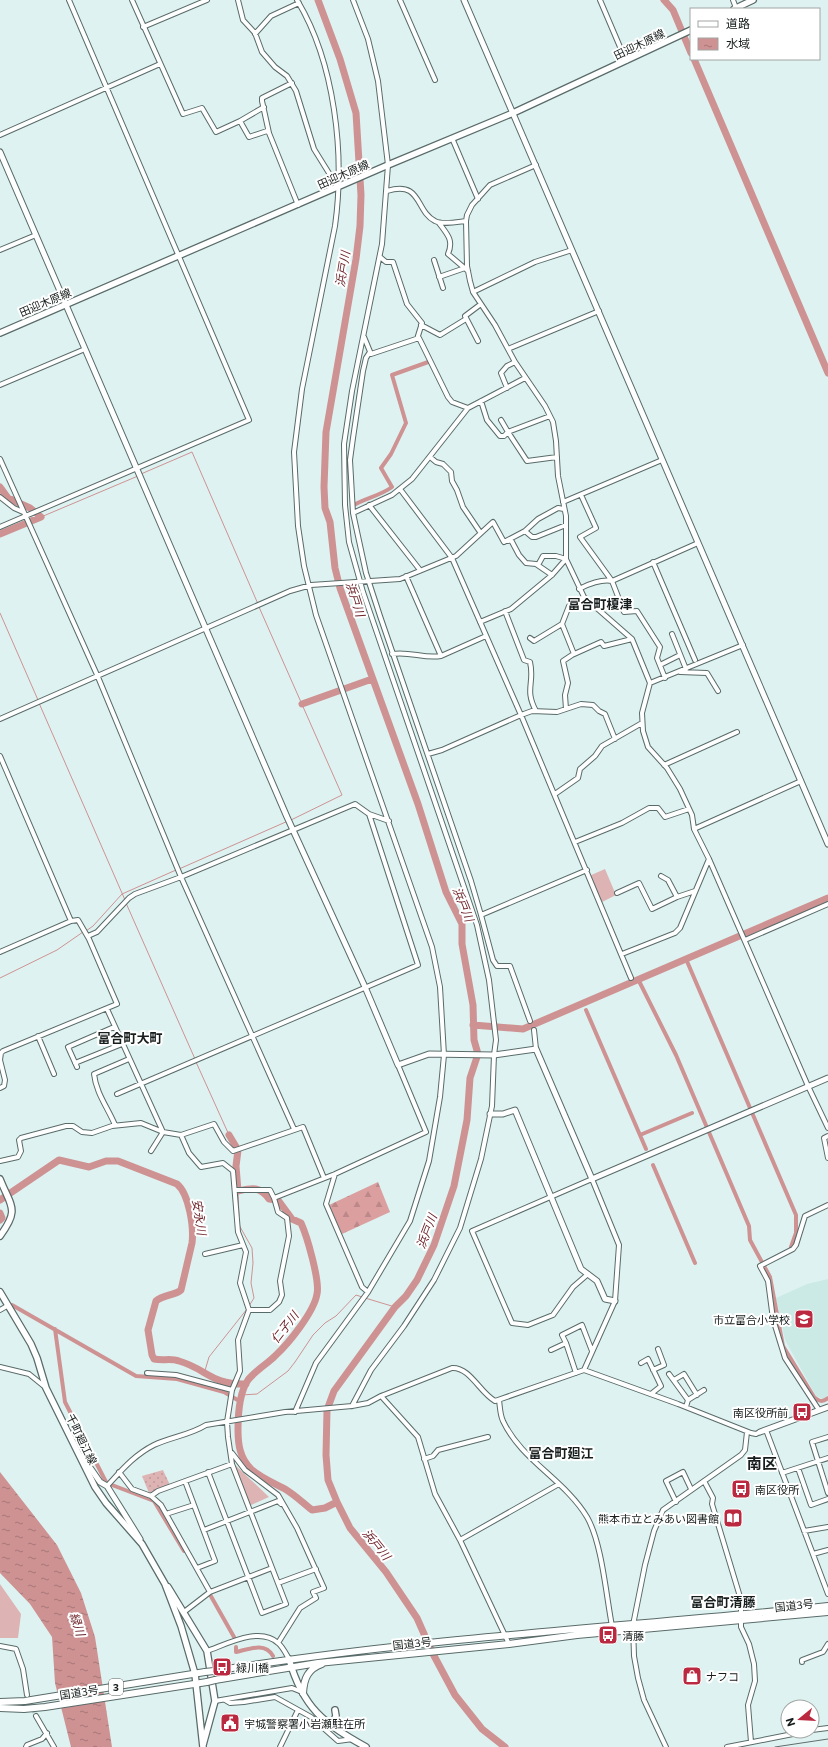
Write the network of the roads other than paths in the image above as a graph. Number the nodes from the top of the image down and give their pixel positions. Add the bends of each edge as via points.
1 (69, 0) edge
2 (132, 0) edge
3 (207, 0) edge
4 (238, 0) edge
5 (354, 0) edge
6 (400, 0) edge
7 (464, 0) edge
8 (600, 0) edge
9 (733, 0) edge
10 (753, 0) edge
11 (298, 1) edge
12 (735, 8) edge
13 (143, 27) junction
14 (689, 31) edge
15 (255, 34) junction
16 (626, 61) junction
17 (160, 64) junction
18 (435, 80) dead end
19 (292, 83) junction
20 (106, 87) junction
21 (264, 107) junction
22 (513, 113) junction
23 (240, 121) junction
24 (269, 133) junction
25 (0, 135) edge
26 (452, 138) junction
27 (0, 152) edge
28 (387, 165) junction
29 (536, 165) junction
30 (338, 188) junction
31 (387, 191) junction
32 (478, 199) junction
33 (298, 205) junction
34 (466, 222) junction
35 (439, 223) junction
36 (36, 235) junction
37 (0, 250) edge
38 (572, 250) junction
39 (179, 256) junction
40 (380, 257) junction
41 (434, 260) dead end
42 (466, 270) junction
43 (439, 277) junction
44 (443, 288) dead end
45 (473, 292) junction
46 (66, 304) junction
47 (481, 304) junction
48 (599, 311) junction
49 (466, 319) junction
50 (421, 325) junction
51 (0, 333) edge
52 (364, 337) junction
53 (417, 339) junction
54 (478, 341) dead end
55 (508, 349) junction
56 (85, 350) junction
57 (370, 352) junction
58 (515, 362) junction
59 (525, 378) junction
60 (0, 385) edge
61 (507, 388) junction
62 (481, 401) junction
63 (468, 408) junction
64 (550, 416) junction
65 (501, 420) dead end
66 (508, 432) junction
67 (430, 457) junction
68 (557, 457) junction
69 (0, 459) edge
70 (662, 460) junction
71 (138, 469) junction
72 (400, 489) junction
73 (582, 495) junction
74 (0, 497) edge
75 (563, 502) junction
76 (370, 504) junction
77 (564, 509) junction
78 (353, 513) junction
79 (25, 515) junction
80 (566, 525) junction
81 (0, 527) edge
82 (525, 531) junction
83 (480, 532) junction
84 (504, 542) junction
85 (698, 543) junction
86 (452, 558) junction
87 (566, 559) junction
88 (653, 562) junction
89 (538, 564) junction
90 (420, 570) junction
91 (552, 575) junction
92 (406, 576) junction
93 (369, 580) junction
94 (360, 581) junction
95 (612, 581) junction
96 (308, 586) junction
97 (579, 589) junction
98 (584, 598) junction
99 (505, 611) junction
100 (480, 622) junction
101 (562, 624) junction
102 (206, 628) junction
103 (672, 634) dead end
104 (486, 636) junction
105 (530, 638) dead end
106 (632, 639) junction
107 (743, 645) junction
108 (392, 654) junction
109 (574, 654) junction
110 (680, 655) junction
111 (440, 656) junction
112 (695, 660) dead end
113 (660, 665) junction
114 (686, 669) junction
115 (679, 672) junction
116 (98, 677) junction
117 (665, 678) junction
118 (650, 683) junction
119 (718, 691) dead end
120 (566, 710) junction
121 (536, 711) junction
122 (521, 714) junction
123 (0, 718) edge
124 (642, 723) junction
125 (737, 732) dead end
126 (615, 739) junction
127 (428, 754) junction
128 (0, 756) edge
129 (664, 765) junction
130 (801, 781) junction
131 (555, 794) junction
132 (689, 809) junction
133 (369, 814) junction
134 (389, 821) junction
135 (292, 828) junction
136 (694, 829) junction
137 (575, 842) junction
138 (828, 844) edge
139 (709, 859) junction
140 (587, 870) junction
141 (181, 875) junction
142 (661, 876) dead end
143 (695, 890) junction
144 (616, 892) dead end
145 (677, 897) junction
146 (828, 904) edge
147 (481, 915) junction
148 (71, 921) junction
149 (88, 936) junction
150 (745, 939) junction
151 (0, 952) edge
152 (622, 954) junction
153 (631, 978) dead end
154 (365, 987) junction
155 (106, 1009) junction
156 (530, 1021) dead end
157 (114, 1027) junction
158 (534, 1030) dead end
159 (253, 1035) junction
160 (38, 1036) junction
161 (122, 1044) junction
162 (536, 1049) junction
163 (494, 1054) junction
164 (444, 1055) junction
165 (129, 1059) junction
166 (0, 1060) edge
167 (398, 1065) junction
168 (54, 1074) dead end
169 (828, 1078) edge
170 (140, 1085) junction
171 (808, 1086) junction
172 (0, 1088) edge
173 (117, 1094) dead end
174 (490, 1114) junction
175 (115, 1125) junction
176 (828, 1128) edge
177 (294, 1129) junction
178 (163, 1132) junction
179 (181, 1135) junction
180 (828, 1136) edge
181 (151, 1151) dead end
182 (828, 1158) edge
183 (0, 1161) edge
184 (335, 1174) junction
185 (324, 1178) junction
186 (0, 1179) edge
187 (592, 1179) junction
188 (235, 1190) junction
189 (552, 1197) junction
190 (274, 1198) junction
191 (828, 1205) edge
192 (0, 1236) edge
193 (243, 1245) junction
194 (205, 1254) dead end
195 (588, 1274) junction
196 (0, 1292) edge
197 (368, 1292) junction
198 (614, 1301) junction
199 (7, 1306) junction
200 (0, 1310) edge
201 (249, 1310) junction
202 (566, 1344) junction
203 (658, 1349) dead end
204 (551, 1350) dead end
205 (592, 1351) junction
206 (641, 1363) dead end
207 (0, 1367) edge
208 (584, 1370) junction
209 (653, 1370) junction
210 (147, 1373) dead end
211 (576, 1373) junction
212 (669, 1374) dead end
213 (674, 1380) junction
214 (46, 1388) junction
215 (232, 1390) junction
216 (704, 1390) dead end
217 (651, 1394) junction
218 (697, 1395) junction
219 (381, 1396) junction
220 (499, 1400) junction
221 (688, 1400) junction
222 (352, 1406) junction
223 (828, 1406) edge
224 (686, 1407) junction
225 (819, 1410) junction
226 (295, 1412) junction
227 (227, 1422) junction
228 (763, 1431) junction
229 (747, 1432) junction
230 (488, 1437) dead end
231 (828, 1437) edge
232 (76, 1449) junction
233 (231, 1452) junction
234 (828, 1458) edge
235 (424, 1459) junction
236 (818, 1462) junction
237 (232, 1464) junction
238 (798, 1468) junction
239 (119, 1472) junction
240 (208, 1472) junction
241 (782, 1473) junction
242 (185, 1481) junction
243 (704, 1481) junction
244 (559, 1484) junction
245 (107, 1486) junction
246 (691, 1489) junction
247 (828, 1493) edge
248 (151, 1496) junction
249 (828, 1499) edge
250 (676, 1502) junction
251 (194, 1505) junction
252 (284, 1507) junction
253 (251, 1512) junction
254 (166, 1514) junction
255 (226, 1521) junction
256 (828, 1527) edge
257 (204, 1530) junction
258 (804, 1531) junction
259 (460, 1540) junction
260 (142, 1544) junction
261 (828, 1550) edge
262 (813, 1554) junction
263 (197, 1568) junction
264 (272, 1568) junction
265 (316, 1569) junction
266 (248, 1577) junction
267 (278, 1583) junction
268 (165, 1584) junction
269 (210, 1592) junction
270 (828, 1594) edge
271 (828, 1606) edge
272 (184, 1612) junction
273 (828, 1612) edge
274 (740, 1618) junction
275 (612, 1626) junction
276 (632, 1628) junction
277 (506, 1636) junction
278 (278, 1643) junction
279 (509, 1644) junction
280 (828, 1644) edge
281 (0, 1646) edge
282 (207, 1651) junction
283 (289, 1659) junction
284 (333, 1661) junction
285 (802, 1662) dead end
286 (291, 1666) junction
287 (193, 1675) junction
288 (194, 1684) junction
289 (303, 1693) junction
290 (27, 1695) tunnel mouth
291 (225, 1700) junction
292 (215, 1701) junction
293 (0, 1702) edge
294 (0, 1708) edge
295 (298, 1710) junction
296 (335, 1710) dead end
297 (36, 1716) tunnel mouth
298 (325, 1720) junction
299 (47, 1733) junction
300 (780, 1736) edge
301 (353, 1739) junction
302 (750, 1742) junction
303 (26, 1747) edge
304 (54, 1747) edge
305 (280, 1747) edge
306 (366, 1747) edge
307 (666, 1747) edge
308 (727, 1747) edge

1 - 20 street
2 - 13 street
3 - 13 street
4 - 15 street via 243,20
5 - 28 street via 377,74
6 - 18 street
7 - 22 street
8 - 16 street
9 - 12 street
10 - 12 main road
11 - 15 street via 271,16
11 - 30 street via 314,34 327,77 338,145
13 - 17 street
14 - 16 main road, 田迎木原線
15 - 19 street via 267,59
16 - 22 main road, 田迎木原線
17 - 20 street
17 - 23 street via 183,114 202,108 216,132
19 - 21 street via 262,98
19 - 30 street via 318,156
20 - 25 street
20 - 39 street
21 - 23 street
21 - 24 street
22 - 26 main road, 田迎木原線
22 - 29 street
23 - 24 street via 249,137 267,131
24 - 33 street
26 - 28 main road, 田迎木原線
26 - 32 street
27 - 36 street
28 - 30 main road, 田迎木原線
28 - 31 street
29 - 32 street via 490,185
29 - 38 street
30 - 33 main road, 田迎木原線
30 - 96 street via 335,226 302,389 294,452 298,520
31 - 35 street via 401,189 414,193 430,218
31 - 40 street
32 - 34 street via 467,215
33 - 39 main road, 田迎木原線
34 - 35 street
34 - 42 street
35 - 42 street via 449,235 451,242 448,254
36 - 37 street
36 - 46 street
38 - 45 street via 534,262
38 - 48 street
39 - 46 main road, 田迎木原線
39 - 71 street via 249,420
40 - 50 street via 386,262 393,262 407,304
40 - 52 street
41 - 43 street
42 - 43 street
42 - 45 street
43 - 44 street
45 - 47 street
46 - 51 main road, 田迎木原線
46 - 56 street
47 - 49 street via 465,316
47 - 55 street
48 - 55 street
48 - 70 street
49 - 50 street via 440,335
49 - 54 street
50 - 53 street
52 - 57 street
52 - 94 street via 348,419 344,468 349,542
53 - 57 street via 371,354
53 - 63 street via 420,338 448,397 452,402
55 - 58 street
56 - 60 street
56 - 71 street
57 - 78 street via 363,372 352,438 350,473
58 - 59 street
58 - 61 street via 500,373
59 - 61 street
59 - 64 street
61 - 62 street
62 - 63 street
62 - 66 street via 487,420 500,436
63 - 67 street
64 - 66 street
64 - 68 street
65 - 66 street
66 - 68 street via 527,462
67 - 72 street
67 - 83 street via 448,468 463,507
68 - 75 street
69 - 79 street
70 - 73 street
70 - 85 street
71 - 79 street
71 - 102 street
72 - 76 street
72 - 86 street
73 - 75 street
73 - 95 street via 596,528 580,537
74 - 79 street
75 - 77 street
76 - 78 street
76 - 90 street
77 - 80 street
77 - 82 street via 558,508 538,519
78 - 93 street
79 - 81 street
79 - 116 street
80 - 82 street via 536,537
80 - 87 street
82 - 84 street
83 - 84 street via 493,522
83 - 86 street via 463,551
84 - 89 street via 511,540 526,563
85 - 88 street
85 - 107 street
86 - 90 street
86 - 100 street
87 - 89 street via 544,556
87 - 91 street
87 - 97 street
88 - 95 street
88 - 112 street
89 - 91 street
90 - 92 street
91 - 99 street
92 - 93 street via 389,581
92 - 111 street
93 - 94 street
93 - 108 street
94 - 96 street
94 - 163 street via 477,925 484,951 493,1010 496,1040
95 - 97 street via 606,580
95 - 113 street via 624,612 637,611 660,647
96 - 102 street
96 - 134 street
97 - 98 street
98 - 101 street via 569,606
98 - 106 street
99 - 100 street
99 - 121 street via 524,660 530,662 532,672 529,695
100 - 104 street
101 - 105 street via 534,641
101 - 109 street
102 - 116 street
102 - 135 street
103 - 110 street
104 - 111 street
104 - 122 street
106 - 109 street via 604,646 601,642
106 - 118 street
107 - 114 street
107 - 130 street
108 - 111 street
108 - 127 street
109 - 120 street via 563,661 568,684 565,695
110 - 113 street
110 - 114 street
113 - 117 street
114 - 115 street
115 - 117 street
115 - 119 street via 707,673
116 - 123 street
116 - 141 street
117 - 118 street
118 - 124 street via 644,702
120 - 121 street
120 - 126 street via 581,704 593,705 605,714
121 - 122 street
122 - 127 street
122 - 131 street
124 - 126 street
124 - 129 street via 648,747
125 - 129 street
126 - 131 street via 602,746 580,769 578,778
127 - 147 street
128 - 148 street
129 - 132 street via 674,778
130 - 136 street
130 - 138 street
131 - 137 street
132 - 136 street
132 - 137 street via 665,818 658,808 649,808 622,823
133 - 134 street
133 - 135 street via 355,804
133 - 154 street via 418,965
134 - 164 street via 422,916 438,973
135 - 141 street
135 - 154 street
136 - 139 street
137 - 140 street
139 - 143 street
139 - 150 street
140 - 147 street
140 - 152 street
141 - 149 street via 129,898 97,932
141 - 159 street
142 - 145 street via 668,880
143 - 145 street
143 - 152 street via 680,928 675,933
144 - 145 street via 639,883 652,909
146 - 150 street
147 - 156 street via 493,960 497,966 510,966
148 - 149 street via 78,920
148 - 151 street
149 - 155 street via 117,1004
150 - 171 street
152 - 153 street
154 - 159 street
154 - 167 street
155 - 157 street
155 - 160 street
157 - 161 street
157 - 161 street via 68,1047 76,1065
158 - 162 street
159 - 170 street
159 - 177 street
160 - 166 street via 3,1051
160 - 168 street
161 - 165 street
162 - 163 street
162 - 187 street
163 - 164 street
163 - 174 street
164 - 167 street via 425,1055
164 - 197 street via 440,1098 429,1162 410,1221
165 - 170 street
165 - 175 street via 94,1074 98,1092
166 - 172 street via 5,1080 4,1086
167 - 184 street via 426,1132
169 - 171 street
170 - 173 street
170 - 178 street
171 - 176 street
171 - 187 street
174 - 189 street via 503,1114 515,1110
174 - 222 street via 481,1159 460,1228 434,1280 371,1370
175 - 178 street via 141,1123
175 - 183 street via 88,1133 73,1126 66,1126 21,1138 21,1151 18,1156
177 - 179 street via 233,1151 224,1142 214,1124
177 - 185 street via 303,1127
178 - 179 street
178 - 181 street
179 - 188 street via 189,1153 201,1167 223,1163 228,1165 233,1171
180 - 182 street via 824,1138
184 - 185 street
184 - 197 street via 326,1204 362,1287
185 - 190 street
186 - 192 main road via 13,1212 12,1219
187 - 189 street
187 - 198 street via 619,1244
188 - 190 street via 270,1190
188 - 193 street via 238,1232
189 - 195 street via 581,1269
189 - 195 street via 472,1231 512,1323 528,1325 553,1315 572,1287
190 - 201 street via 278,1212 287,1218 290,1230 280,1281 282,1295 279,1302 270,1310
191 - 225 street via 805,1216 793,1249 760,1266 768,1281 773,1319 785,1358
193 - 194 street
193 - 201 street via 246,1252 240,1283
195 - 198 street via 597,1282 605,1300
196 - 199 main road, 千町廻江線
197 - 226 street via 316,1363
198 - 205 street
199 - 200 street
199 - 214 main road, 千町廻江線 via 31,1344
201 - 215 street via 238,1340 240,1371
202 - 204 street
202 - 205 street via 562,1335 582,1325
202 - 211 street
203 - 209 street via 664,1365
205 - 208 street
206 - 209 street via 648,1359
207 - 214 street via 29,1374
208 - 211 street
208 - 217 street
209 - 217 street via 661,1386
210 - 215 street via 176,1375
211 - 220 street
212 - 213 street
213 - 218 street via 684,1373
213 - 221 street
214 - 232 main road, 千町廻江線
215 - 227 street
216 - 218 street
217 - 224 street
218 - 221 street
219 - 220 street via 456,1368 469,1375 489,1398
219 - 222 street via 368,1403
219 - 235 street via 418,1437
220 - 244 street via 502,1420 512,1438
221 - 224 street
222 - 226 street
223 - 225 street
224 - 229 street
225 - 228 street
226 - 227 street
227 - 233 street
227 - 239 street via 206,1424 196,1431 155,1444
228 - 229 street via 756,1434
228 - 241 street
229 - 243 street via 741,1455
230 - 235 street via 438,1450 433,1456
231 - 236 street via 812,1442
232 - 245 street via 100,1482
232 - 260 main road, 千町廻江線 via 104,1500
233 - 237 street
233 - 252 street via 245,1470 278,1495
234 - 236 street
235 - 259 street via 435,1494
236 - 238 street
236 - 247 street
237 - 240 street
237 - 253 street
238 - 241 street
238 - 249 street via 811,1505
239 - 245 street
239 - 248 street via 132,1489
240 - 242 street
240 - 255 street
241 - 258 street
242 - 248 street
242 - 251 street
243 - 246 street
243 - 274 street via 713,1498 712,1504 741,1600
244 - 259 street
244 - 275 street via 587,1517 598,1553
245 - 260 street
246 - 250 street
246 - 250 street via 683,1472 666,1481
248 - 254 street
250 - 276 street via 663,1510 654,1531
251 - 254 street
251 - 257 street
252 - 253 street via 278,1501
252 - 265 street
253 - 255 street
253 - 264 street
254 - 263 street
255 - 257 street
255 - 266 street
256 - 258 street
257 - 263 street via 214,1561
258 - 262 street
259 - 277 street
260 - 268 main road, 千町廻江線
261 - 262 street
262 - 270 street
263 - 269 street
264 - 266 street
264 - 267 street
265 - 267 street
265 - 278 street via 324,1588 314,1592 316,1598 300,1608
266 - 267 street via 262,1613 286,1604
266 - 269 street
268 - 272 main road, 千町廻江線
268 - 287 main road, 千町廻江線 via 181,1626
269 - 272 street
271 - 274 highway, 国道3号 / 3
272 - 282 main road, 千町廻江線
273 - 274 highway, 国道3号 / 3
274 - 276 highway, 国道3号 / 3
274 - 302 street via 755,1672 748,1705
275 - 276 highway, 国道3号 / 3
275 - 277 highway, 国道3号 / 3
276 - 279 highway, 国道3号 / 3
276 - 307 street via 638,1678 644,1700
277 - 279 street
277 - 283 highway, 国道3号 / 3
278 - 282 street via 256,1636
278 - 283 street
279 - 284 highway, 国道3号 / 3
280 - 285 street via 823,1652
281 - 290 street via 16,1649 23,1669
282 - 292 main road
283 - 286 main road
283 - 287 highway, 国道3号 / 3, bridge
284 - 286 highway, 国道3号 / 3
284 - 289 highway via 320,1665 308,1673 304,1680
286 - 288 highway, 国道3号 / 3, bridge
286 - 289 main road
287 - 288 main road, 千町廻江線
287 - 293 highway, 国道3号 / 3 via 25,1702
288 - 292 main road, 千町廻江線 via 203,1747
288 - 294 highway, 国道3号 / 3 via 45,1707
289 - 291 street via 292,1688
289 - 298 main road via 315,1712
291 - 292 street
291 - 295 street via 230,1703 275,1697
295 - 301 street via 311,1716 338,1741
295 - 305 street
296 - 298 main road via 334,1720
297 - 299 street
298 - 301 main road via 327,1724
299 - 303 street via 42,1739
299 - 304 street
300 - 302 street
301 - 306 main road
302 - 308 street

